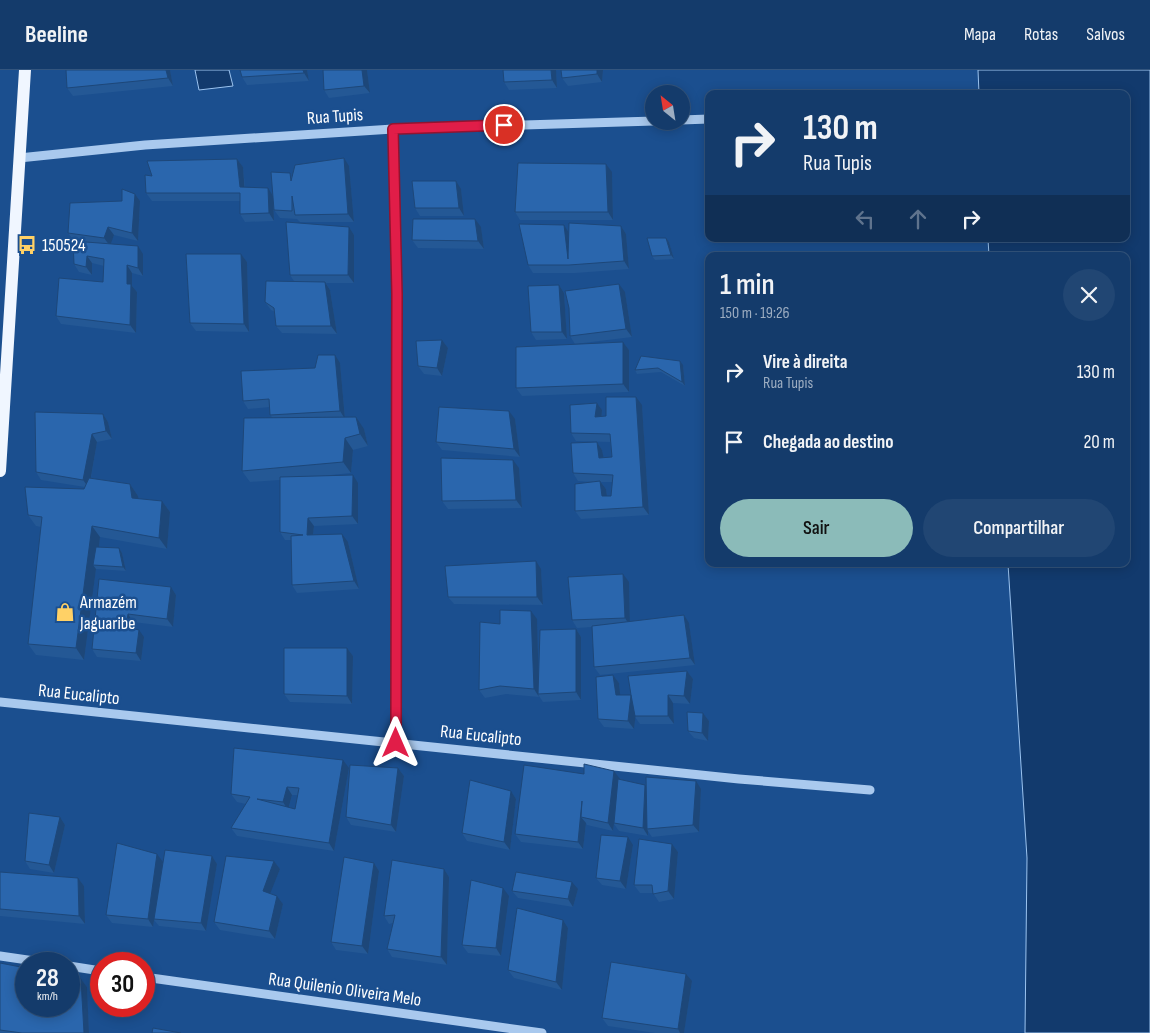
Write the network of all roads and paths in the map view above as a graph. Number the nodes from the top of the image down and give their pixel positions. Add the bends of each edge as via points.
1 (25, 70) edge
2 (705, 119) edge
3 (690, 120) edge
4 (645, 121) edge
5 (393, 129) junction
6 (19, 158) junction
7 (0, 471) edge
8 (0, 702) edge
9 (396, 743) junction
10 (870, 790) dead end
11 (0, 956) edge
12 (15, 958) edge
13 (155, 979) edge
14 (542, 1033) edge

1 - 6 main road
2 - 3 street
4 - 5 street, Rua Tupis
5 - 6 street, Rua Tupis via 145,145
5 - 9 street via 397,322
6 - 7 main road
8 - 9 street, Rua Eucalipto
9 - 10 street, Rua Eucalipto
11 - 12 street
13 - 14 street, Rua Quilenio Oliveira Melo

